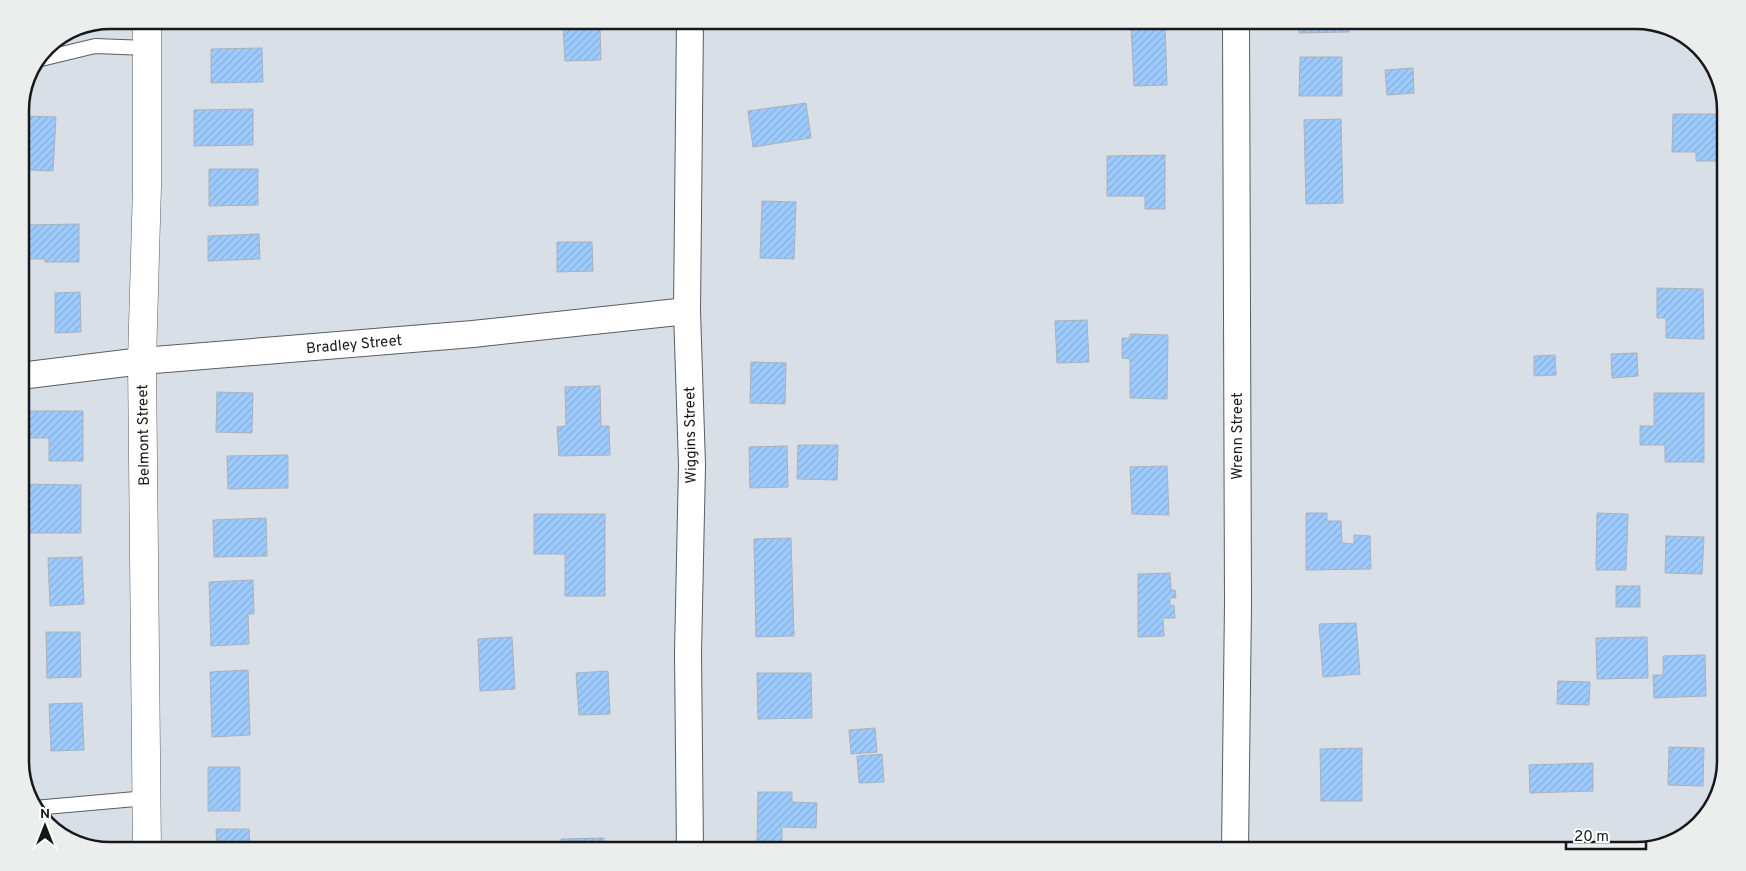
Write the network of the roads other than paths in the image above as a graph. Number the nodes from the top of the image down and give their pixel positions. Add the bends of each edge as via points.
1 (147, 29) edge
2 (690, 29) edge
3 (1236, 29) edge
4 (147, 48) junction
5 (49, 57) edge
6 (687, 311) junction
7 (142, 361) junction
8 (29, 375) edge
9 (147, 798) junction
10 (70, 805) edge
11 (147, 842) edge
12 (690, 842) edge
13 (1235, 842) edge

1 - 4 street, Belmont Street
2 - 6 street, Wiggins Street
3 - 13 street, Wrenn Street via 1238,604
4 - 5 lane via 95,46
4 - 7 street, Belmont Street
6 - 7 street, Bradley Street via 473,334
6 - 12 street, Wiggins Street via 692,465 688,653
7 - 8 street, Bradley Street
7 - 9 street, Belmont Street
9 - 10 lane
9 - 11 street, Belmont Street

